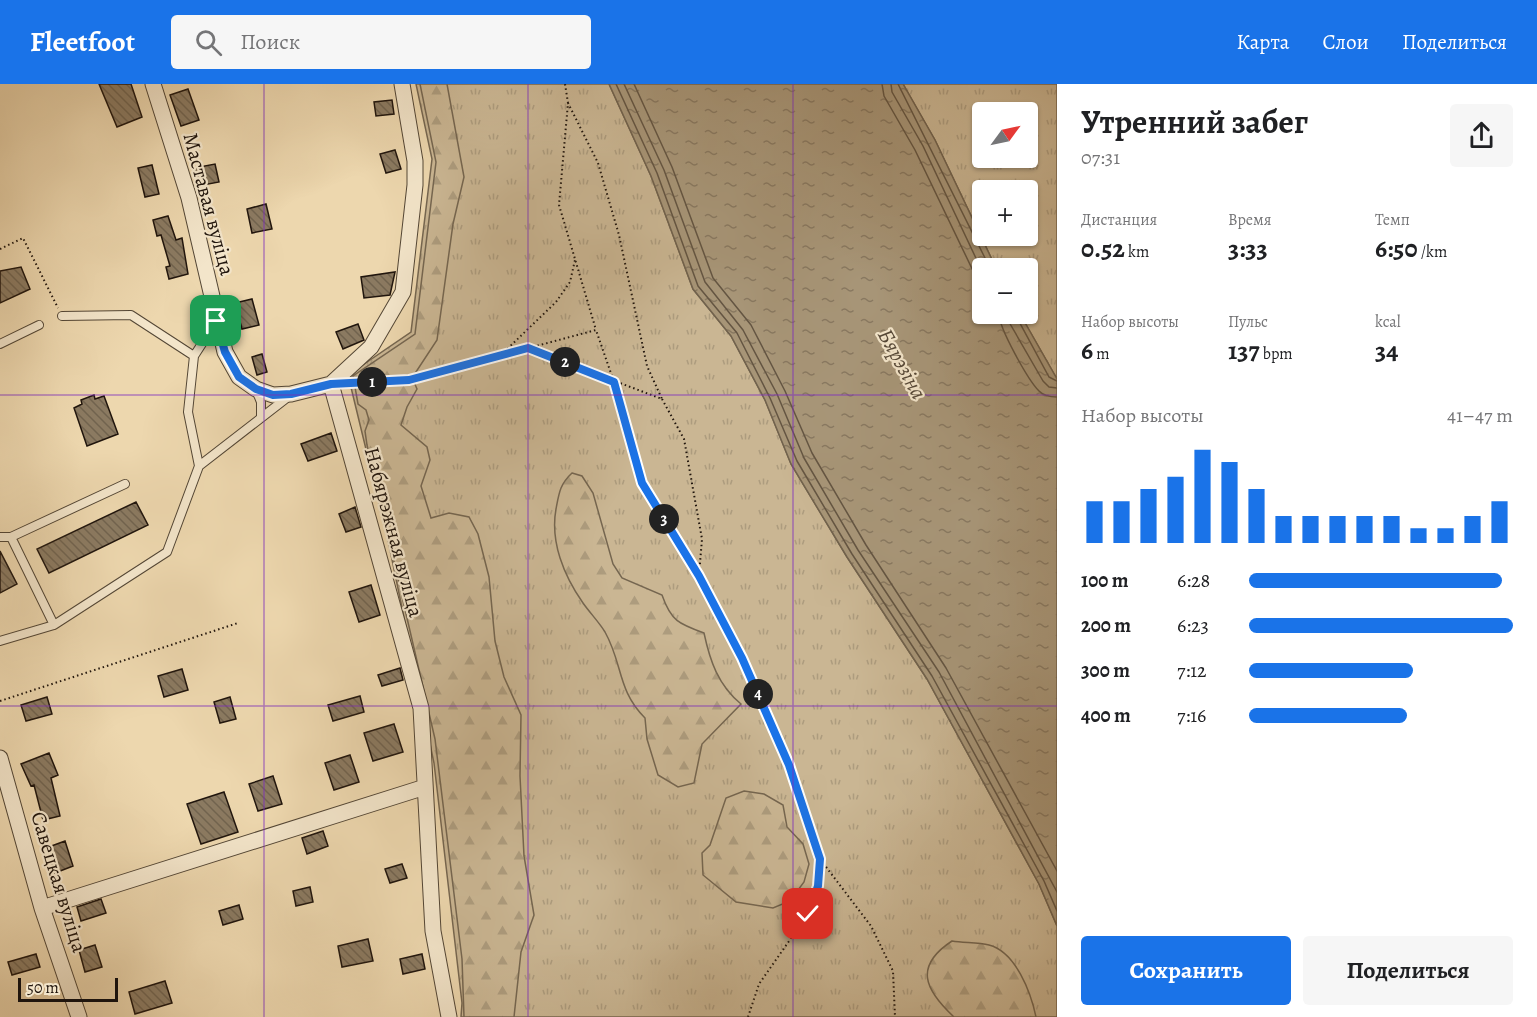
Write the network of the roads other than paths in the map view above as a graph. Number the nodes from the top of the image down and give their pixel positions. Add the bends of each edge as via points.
1 (153, 84) edge
2 (402, 84) edge
3 (62, 316) road end
4 (216, 321) junction
5 (39, 325) dead end
6 (0, 344) edge
7 (194, 356) junction
8 (331, 384) junction
9 (256, 389) junction
10 (291, 394) junction
11 (261, 418) junction
12 (199, 466) junction
13 (125, 484) dead end
14 (0, 537) edge
15 (11, 537) junction
16 (54, 625) junction
17 (0, 641) edge
18 (0, 758) edge
19 (425, 787) junction
20 (42, 908) junction
21 (80, 1017) edge
22 (449, 1017) edge

1 - 4 street, Маставая вуліца via 189,198
2 - 8 street via 415,161 403,292 371,347
3 - 7 lane via 131,315
4 - 7 lane
4 - 9 street, Маставая вуліца via 230,364 239,377
5 - 6 lane
7 - 12 lane via 188,412
8 - 10 street
8 - 19 street, Набярэжная вуліца via 421,708
9 - 10 street via 273,395
9 - 11 lane
10 - 11 lane
11 - 12 lane
12 - 16 lane via 167,552
13 - 15 lane
14 - 15 lane
15 - 16 lane
16 - 17 lane
18 - 20 street, Савецкая вуліца
19 - 20 street
19 - 22 street, Набярэжная вуліца via 433,931
20 - 21 street, Савецкая вуліца

